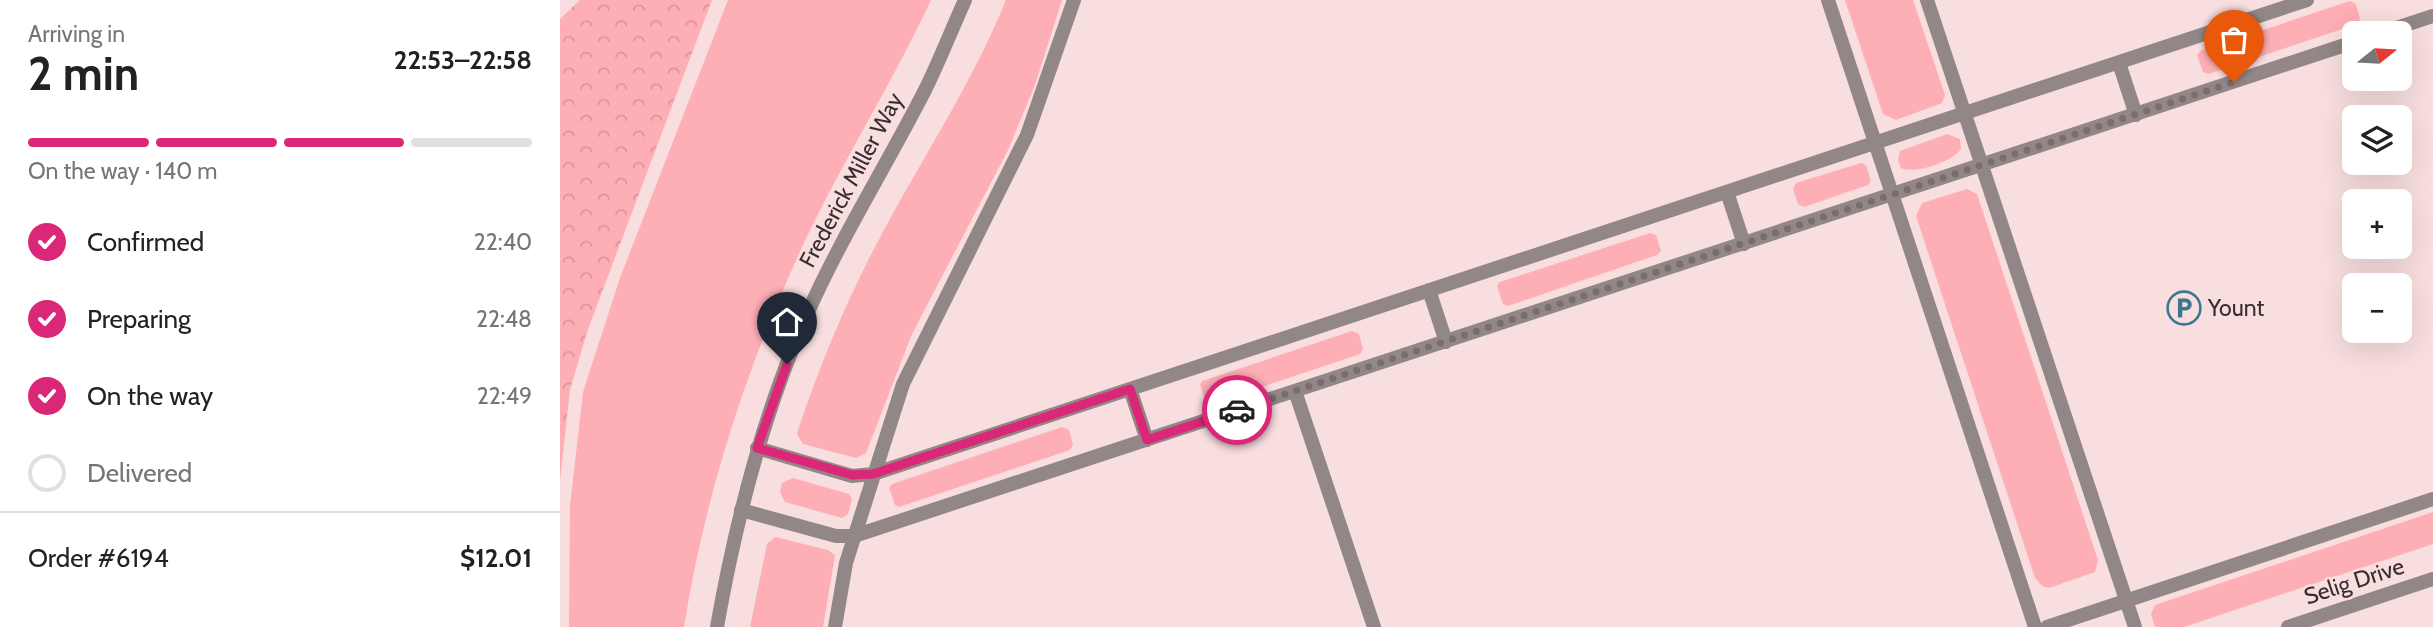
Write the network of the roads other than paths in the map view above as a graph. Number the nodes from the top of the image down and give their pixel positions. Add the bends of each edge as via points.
1 (965, 0) edge
2 (1074, 0) edge
3 (1828, 0) edge
4 (1927, 0) edge
5 (2308, 0) edge
6 (2433, 16) edge
7 (2412, 23) edge
8 (2342, 46) edge
9 (2119, 63) junction
10 (1965, 114) junction
11 (2136, 115) junction
12 (1875, 143) junction
13 (1982, 166) junction
14 (1727, 192) junction
15 (1893, 195) junction
16 (1744, 244) junction
17 (1429, 290) junction
18 (1446, 342) junction
19 (1130, 389) junction
20 (1296, 391) junction
21 (1147, 440) junction
22 (757, 448) junction
23 (873, 474) junction
24 (2433, 499) edge
25 (741, 510) junction
26 (854, 536) junction
27 (2433, 579) edge
28 (2126, 601) junction
29 (717, 627) edge
30 (835, 627) edge
31 (1374, 627) edge
32 (2035, 627) edge
33 (2047, 627) edge
34 (2135, 627) edge
35 (2288, 627) edge

1 - 22 street, Frederick Miller Way via 925,90 807,314
2 - 23 street via 1027,135 903,384
3 - 12 street
4 - 10 street
5 - 9 street
6 - 7 street
8 - 11 street
9 - 10 street
9 - 11 street
10 - 12 street
10 - 13 street
11 - 13 street
12 - 14 street
12 - 15 street
13 - 15 street
13 - 28 street
14 - 16 street
14 - 17 street
15 - 16 street
15 - 32 street
16 - 18 street
17 - 18 street
17 - 19 street
18 - 20 street
19 - 21 street
19 - 23 street
20 - 21 street
20 - 31 street
21 - 26 street
22 - 23 street via 852,475
22 - 25 street, Frederick Miller Way
23 - 26 street
24 - 28 street
25 - 26 street via 836,536
25 - 29 street, Frederick Miller Way
26 - 30 street
27 - 35 street, Selig Drive
28 - 33 street
28 - 34 street

